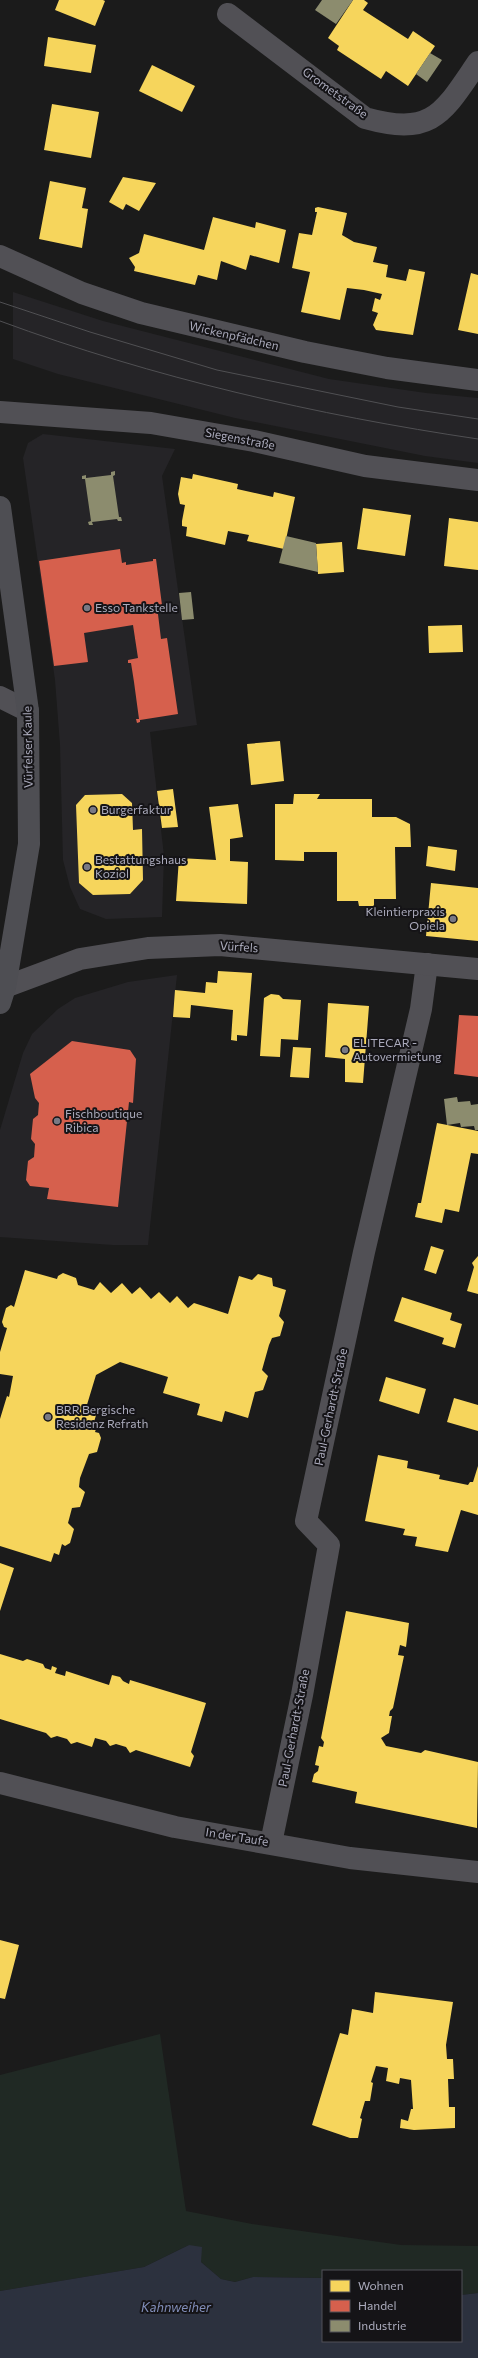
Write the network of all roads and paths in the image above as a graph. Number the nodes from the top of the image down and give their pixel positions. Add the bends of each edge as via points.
1 (228, 14) dead end
2 (478, 62) edge
3 (0, 256) edge
4 (478, 380) edge
5 (0, 412) edge
6 (478, 480) edge
7 (0, 507) edge
8 (0, 697) edge
9 (28, 711) junction
10 (427, 964) junction
11 (478, 969) edge
12 (2, 994) edge
13 (0, 1783) edge
14 (271, 1843) junction
15 (478, 1872) edge

1 - 2 street, Grometstraße via 365,118 390,125 413,126 433,118 448,106
3 - 4 street, Wickenpfädchen via 82,293 141,313 305,352 387,368
5 - 6 street, Siegenstraße via 151,423 254,440 365,466
7 - 9 main road, Vürfelser Kaule
8 - 9 street
9 - 12 main road, Vürfelser Kaule via 29,844
10 - 11 street, Vürfels
10 - 12 street, Vürfels via 220,945 148,948 80,960
10 - 14 street, Paul-Gerhardt-Straße via 421,1009 364,1252 306,1521 329,1545
13 - 14 street, In der Taufe via 176,1827
14 - 15 street, In der Taufe via 350,1858

